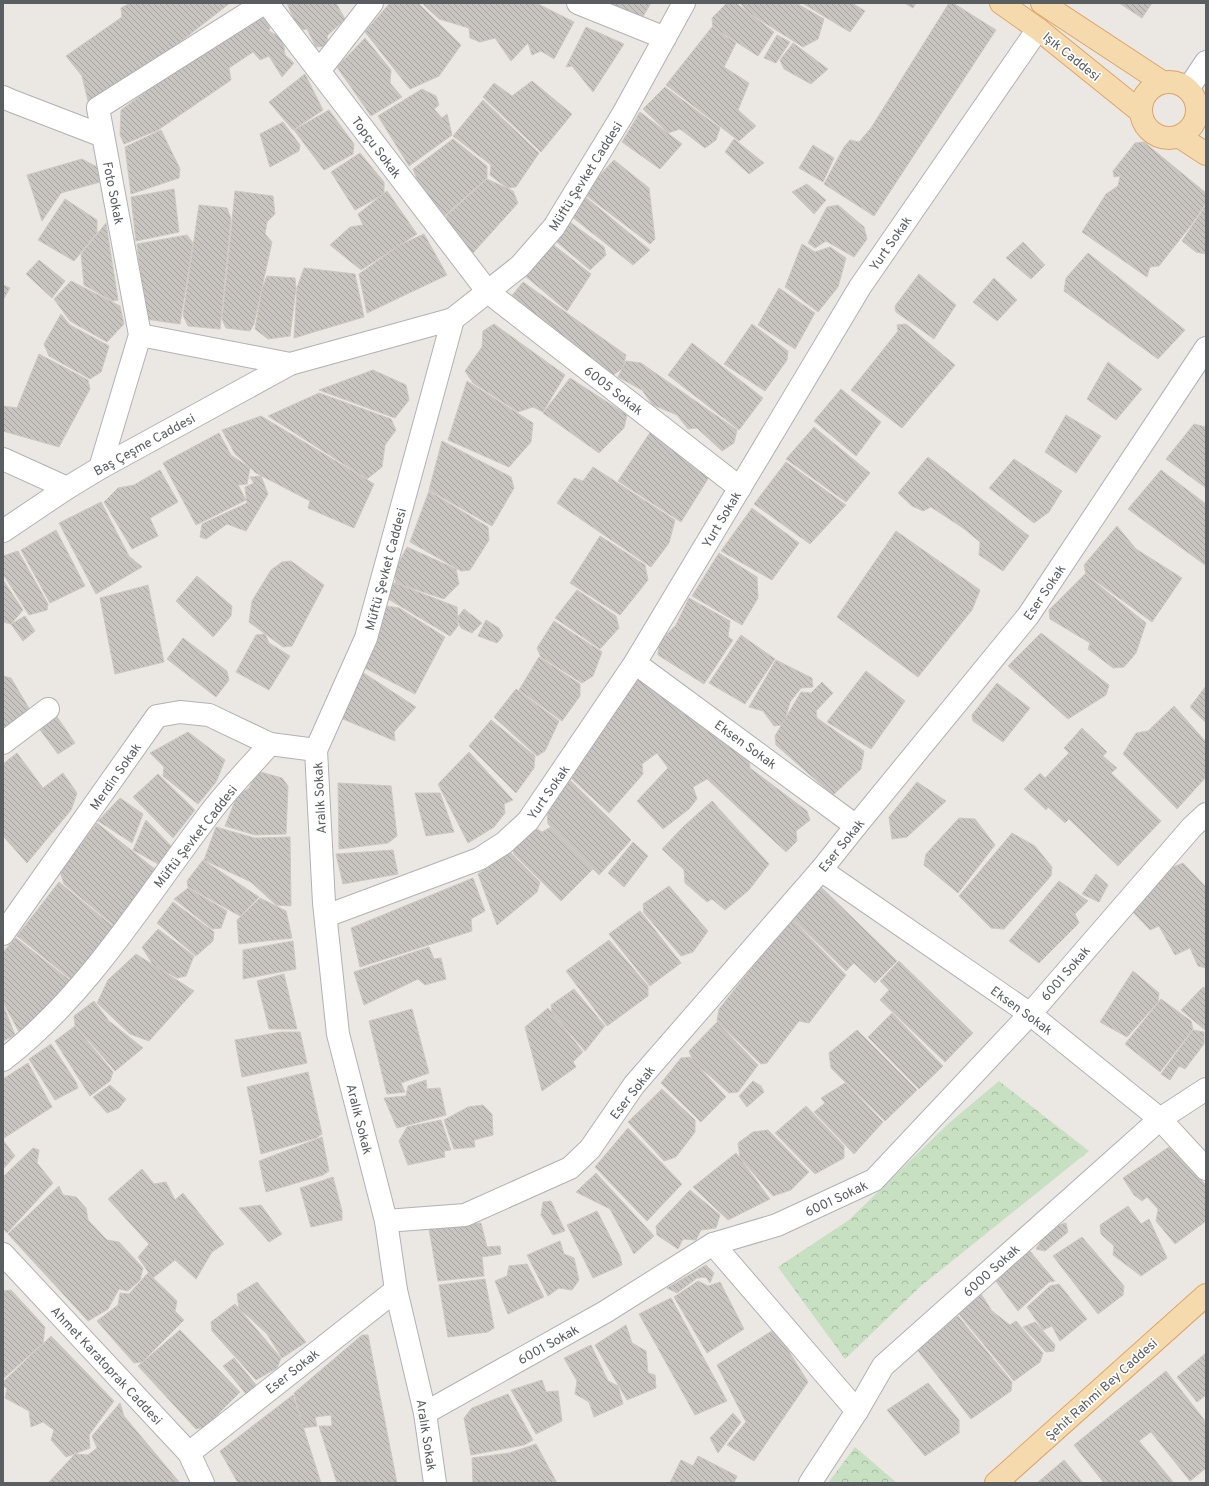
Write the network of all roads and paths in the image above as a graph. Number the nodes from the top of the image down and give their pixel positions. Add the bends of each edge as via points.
1 (264, 3) edge
2 (267, 3) edge
3 (372, 3) edge
4 (578, 3) edge
5 (684, 3) edge
6 (1001, 3) edge
7 (1042, 3) edge
8 (1038, 29) junction
9 (665, 38) junction
10 (1206, 62) edge
11 (319, 71) junction
12 (1162, 82) junction
13 (3, 97) edge
14 (1197, 103) edge
15 (1141, 112) junction
16 (103, 136) junction
17 (1180, 137) junction
18 (1206, 154) edge
19 (488, 292) junction
20 (453, 319) junction
21 (140, 335) junction
22 (1206, 348) edge
23 (290, 364) junction
24 (3, 459) edge
25 (100, 468) junction
26 (67, 488) junction
27 (740, 488) junction
28 (3, 531) edge
29 (635, 663) junction
30 (48, 709) dead end
31 (3, 743) edge
32 (270, 744) junction
33 (316, 750) junction
34 (856, 826) junction
35 (1201, 827) edge
36 (821, 870) junction
37 (326, 916) junction
38 (3, 934) edge
39 (1030, 1014) junction
40 (3, 1060) edge
41 (1206, 1089) edge
42 (1160, 1119) junction
43 (1206, 1169) edge
44 (386, 1221) junction
45 (713, 1244) junction
46 (3, 1254) edge
47 (396, 1290) junction
48 (1206, 1295) edge
49 (857, 1411) junction
50 (426, 1413) junction
51 (189, 1453) junction
52 (203, 1483) edge
53 (435, 1483) edge
54 (810, 1483) edge
55 (996, 1483) edge

1 - 16 street, Foto Sokak via 98,108
2 - 11 street, Topçu Sokak
3 - 11 street
4 - 9 street
5 - 9 street, Müftü Şevket Caddesi
6 - 8 main road, Işık Caddesi
7 - 12 main road, Işık Caddesi
8 - 15 main road, Işık Caddesi
8 - 27 street, Yurt Sokak via 860,286
9 - 19 street, Müftü Şevket Caddesi via 623,114 554,227 520,266
10 - 14 street
11 - 19 street, Topçu Sokak
12 - 14 main road, Işık Caddesi via 1180,84
12 - 15 main road via 1146,94
13 - 16 street
14 - 17 main road via 1198,115 1194,124
15 - 17 main road, Işık Caddesi via 1143,121 1154,134 1162,138
16 - 21 street, Foto Sokak
17 - 18 main road
19 - 20 street, Müftü Şevket Caddesi
19 - 27 street, 6005 Sokak
20 - 23 street, Baş Çeşme Caddesi
20 - 33 street, Müftü Şevket Caddesi via 366,638
21 - 23 street, Baş Çeşme Caddesi
21 - 25 street, Foto Sokak
22 - 34 street, Eser Sokak via 1028,616
23 - 25 street, Baş Çeşme Caddesi
24 - 26 street
25 - 26 street, Baş Çeşme Caddesi
26 - 28 street, Baş Çeşme Caddesi
27 - 29 street, Yurt Sokak
29 - 34 street, Eksen Sokak
29 - 37 street, Yurt Sokak via 528,821 504,843 479,859
30 - 31 street
32 - 33 street
32 - 38 street, Merdin Sokak via 209,715 180,712 157,716
32 - 40 street, Müftü Şevket Caddesi via 211,811 89,977 23,1045
33 - 37 street, Aralık Sokak
34 - 36 street, Eser Sokak
35 - 39 street, 6001 Sokak
36 - 39 street, Eksen Sokak
36 - 44 street, Eser Sokak via 634,1085 590,1149 570,1168 465,1215
37 - 44 street, Aralık Sokak via 338,1034
39 - 42 street, Eksen Sokak
39 - 45 street, 6001 Sokak via 874,1180 777,1225
41 - 42 street, 6000 Sokak
42 - 43 street, Eksen Sokak
42 - 49 street, 6000 Sokak via 883,1366
44 - 47 street, Aralık Sokak
45 - 49 street
45 - 50 street, 6001 Sokak via 605,1312
46 - 51 street, Ahmet Karatoprak Caddesi
47 - 50 street, Aralık Sokak
47 - 51 street, Eser Sokak
48 - 55 main road, Şehit Rahmi Bey Caddesi
49 - 54 street, 6000 Sokak
50 - 53 street, Aralık Sokak
51 - 52 street, Ahmet Karatoprak Caddesi

